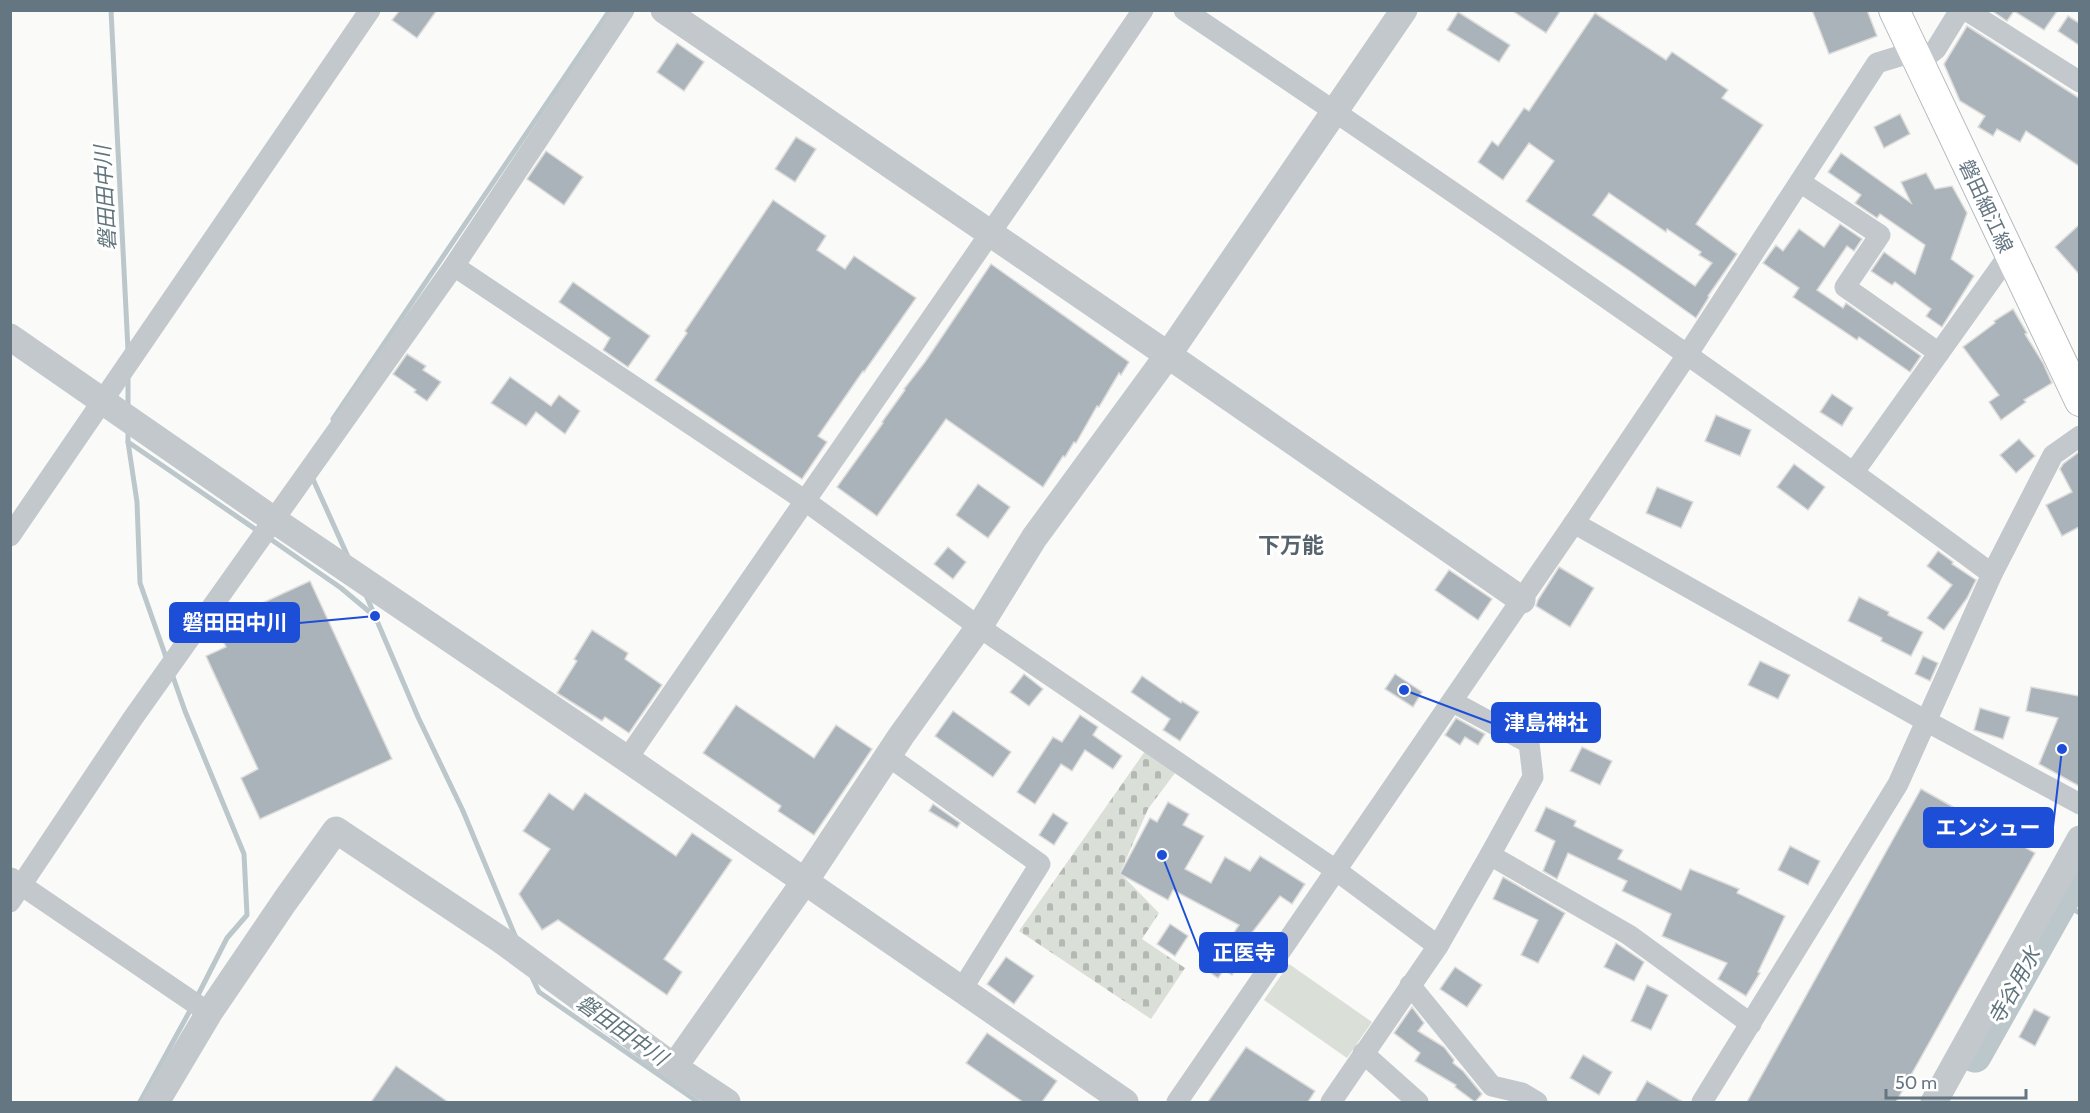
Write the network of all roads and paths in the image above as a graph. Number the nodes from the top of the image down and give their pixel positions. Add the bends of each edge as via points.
1 (370, 10) edge
2 (624, 10) edge
3 (664, 10) edge
4 (1143, 10) edge
5 (1184, 10) edge
6 (1404, 10) edge
7 (1894, 10) edge
8 (1960, 10) edge
9 (1966, 10) edge
10 (1915, 55) junction
11 (2078, 77) edge
12 (1335, 111) junction
13 (1800, 182) junction
14 (991, 234) junction
15 (2009, 255) junction
16 (454, 266) junction
17 (10, 337) edge
18 (1939, 353) junction
19 (1168, 355) junction
20 (1688, 355) junction
21 (103, 400) junction
22 (2079, 401) edge
23 (2079, 436) edge
24 (1854, 472) junction
25 (804, 500) junction
26 (274, 520) junction
27 (1574, 524) junction
28 (10, 536) edge
29 (1992, 574) junction
30 (1522, 600) junction
31 (979, 627) junction
32 (1453, 702) junction
33 (1926, 721) junction
34 (888, 756) junction
35 (627, 759) junction
36 (2079, 804) edge
37 (2079, 839) edge
38 (1490, 855) junction
39 (1337, 871) junction
40 (805, 881) junction
41 (14, 889) edge
42 (1438, 946) junction
43 (1410, 985) junction
44 (962, 989) junction
45 (209, 1013) junction
46 (1750, 1024) junction
47 (1363, 1053) junction
48 (674, 1067) junction
49 (156, 1102) edge
50 (727, 1102) edge
51 (1125, 1102) edge
52 (1177, 1102) edge
53 (1331, 1102) edge
54 (1418, 1102) edge
55 (1537, 1102) edge
56 (1702, 1102) edge
57 (1934, 1102) edge

1 - 21 street
2 - 16 street
3 - 14 street
4 - 14 street
5 - 12 street
6 - 12 street
7 - 10 main road, 磐田細江線
8 - 10 street via 1936,48 1931,53
9 - 11 street
10 - 13 street via 1877,63
10 - 15 main road, 磐田細江線
12 - 19 street
12 - 20 street
13 - 18 street via 1880,235 1845,287
13 - 20 street
14 - 19 street
14 - 25 street
15 - 18 street
15 - 22 main road, 磐田細江線
16 - 25 street
16 - 26 street
17 - 21 street
18 - 24 street
19 - 30 street
19 - 31 street via 1034,538
20 - 24 street
20 - 27 street
21 - 26 street
21 - 28 street
23 - 29 street via 2053,454
24 - 29 street
25 - 31 street
25 - 35 street
26 - 35 street
26 - 41 street
27 - 30 street
27 - 33 street
29 - 33 street
30 - 32 street
31 - 34 street
31 - 39 street
32 - 38 street via 1529,743 1533,777
32 - 39 street
33 - 36 street
33 - 46 street via 1898,784
34 - 40 street
34 - 44 street via 1040,864
35 - 40 street
37 - 57 street
38 - 42 street
38 - 46 street via 1629,935
39 - 42 street
39 - 52 street
40 - 44 street
40 - 48 street
41 - 45 street
42 - 43 street
43 - 47 street
43 - 55 street via 1492,1086 1522,1093
44 - 51 street
45 - 48 street via 336,830 501,940
45 - 49 street
46 - 56 street
47 - 53 street
47 - 54 street
48 - 50 street

